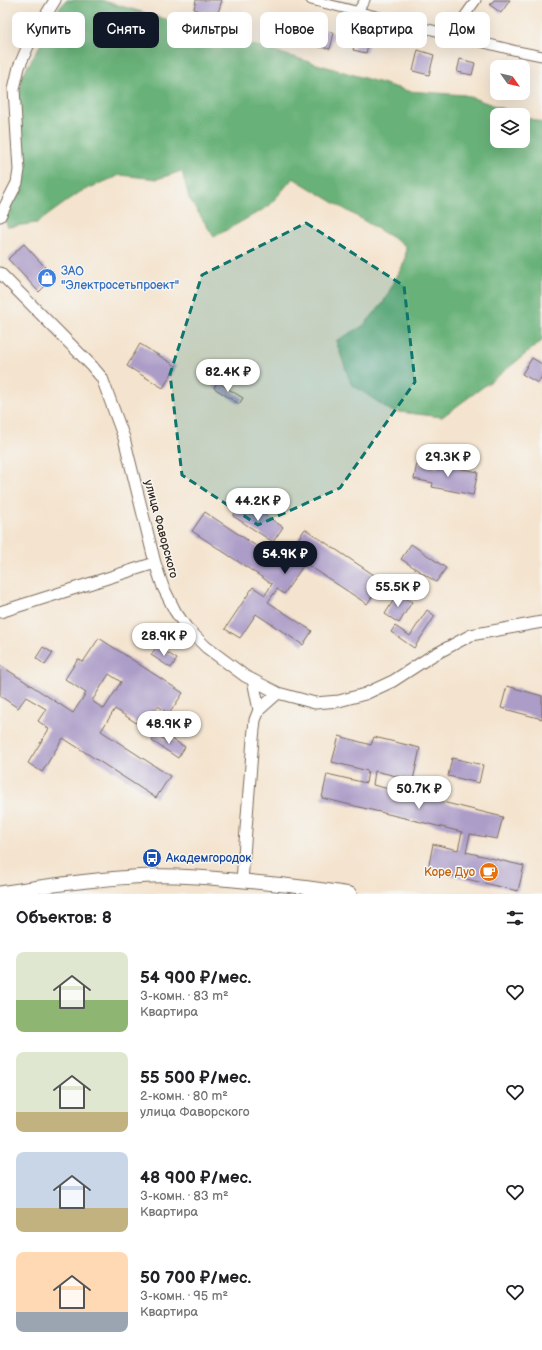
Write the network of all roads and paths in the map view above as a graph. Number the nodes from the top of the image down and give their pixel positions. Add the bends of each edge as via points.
1 (55, 0) edge
2 (311, 0) edge
3 (365, 0) edge
4 (476, 0) edge
5 (357, 12) joint
6 (467, 12) edge
7 (490, 44) edge
8 (542, 56) edge
9 (0, 216) edge
10 (0, 273) edge
11 (155, 563) junction
12 (0, 612) edge
13 (542, 622) edge
14 (253, 680) junction
15 (278, 694) junction
16 (259, 710) junction
17 (242, 880) junction
18 (0, 893) edge
19 (350, 894) edge

1 - 9 street via 28,46 19,67 14,89 19,170 17,183
2 - 5 street
3 - 5 street
4 - 6 street
7 - 8 street
10 - 11 street, улица Фаворского via 102,378 124,438
11 - 12 street
11 - 14 street, улица Фаворского via 163,587 186,627 206,647
13 - 15 street, улица Фаворского via 471,635 393,681 365,694 339,701 315,703
14 - 15 street, улица Фаворского
14 - 16 street
15 - 16 street
16 - 17 street via 253,739
17 - 18 main road via 152,876 66,883
17 - 19 main road

